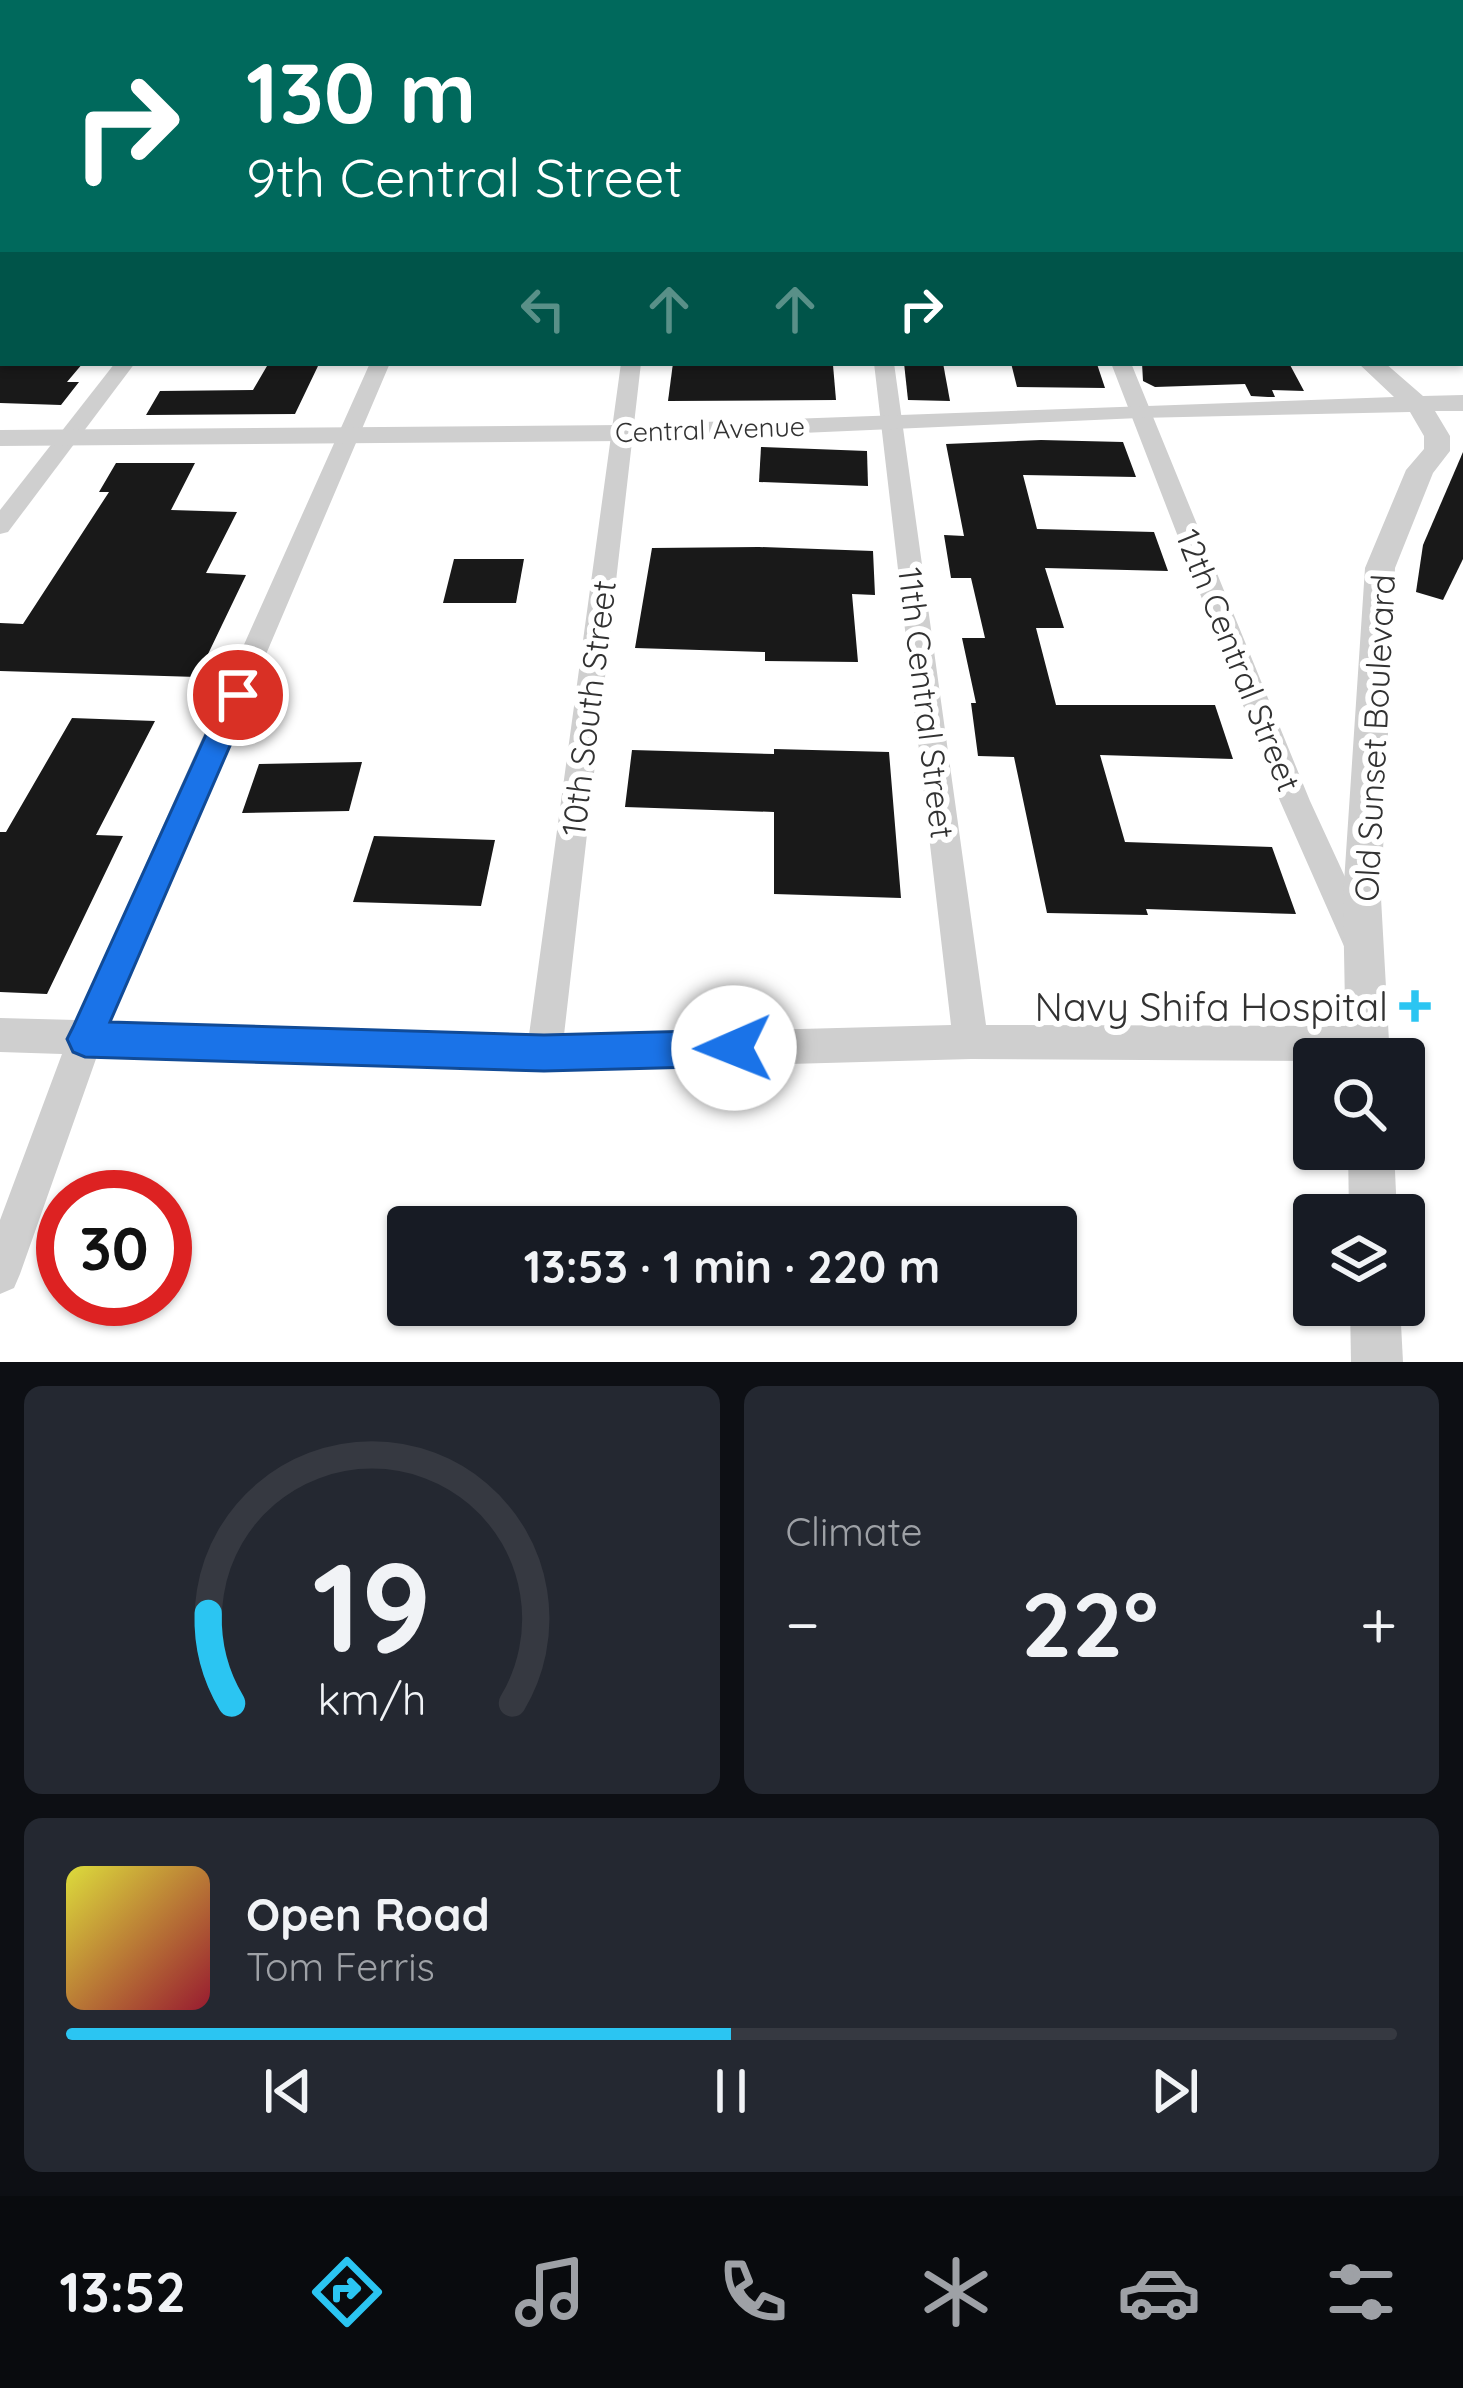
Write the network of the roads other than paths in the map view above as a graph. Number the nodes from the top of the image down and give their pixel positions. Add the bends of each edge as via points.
1 (123, 366) edge
2 (379, 366) edge
3 (631, 366) edge
4 (884, 366) edge
5 (1122, 366) edge
6 (1373, 366) edge
7 (1463, 403) edge
8 (1419, 406) junction
9 (1138, 410) junction
10 (892, 422) junction
11 (622, 434) junction
12 (66, 437) junction
13 (0, 438) edge
14 (352, 438) junction
15 (0, 526) edge
16 (1364, 954) junction
17 (0, 1035) edge
18 (1367, 1038) edge
19 (85, 1039) junction
20 (971, 1042) junction
21 (1293, 1050) edge
22 (544, 1053) junction
23 (0, 1274) edge
24 (1376, 1326) edge
25 (1377, 1362) edge

1 - 12 street
2 - 14 street
3 - 11 street, 10th South Street
4 - 10 street, 11th Central Street
5 - 9 street, 12th Central Street
6 - 8 street
7 - 8 street
8 - 9 street, Central Avenue
8 - 16 street, Old Sunset Boulevard via 1437,451 1420,470 1380,568
9 - 10 street, Central Avenue
9 - 16 street, 12th Central Street
10 - 11 street, Central Avenue
10 - 20 street, 11th Central Street
11 - 14 street, Central Avenue
11 - 22 street, 10th South Street
12 - 13 street, Central Avenue
12 - 14 street, Central Avenue
12 - 15 street
14 - 19 street
16 - 18 street, Old Sunset Boulevard
17 - 19 street
19 - 22 street
19 - 23 street
20 - 21 street
20 - 22 street
24 - 25 street

